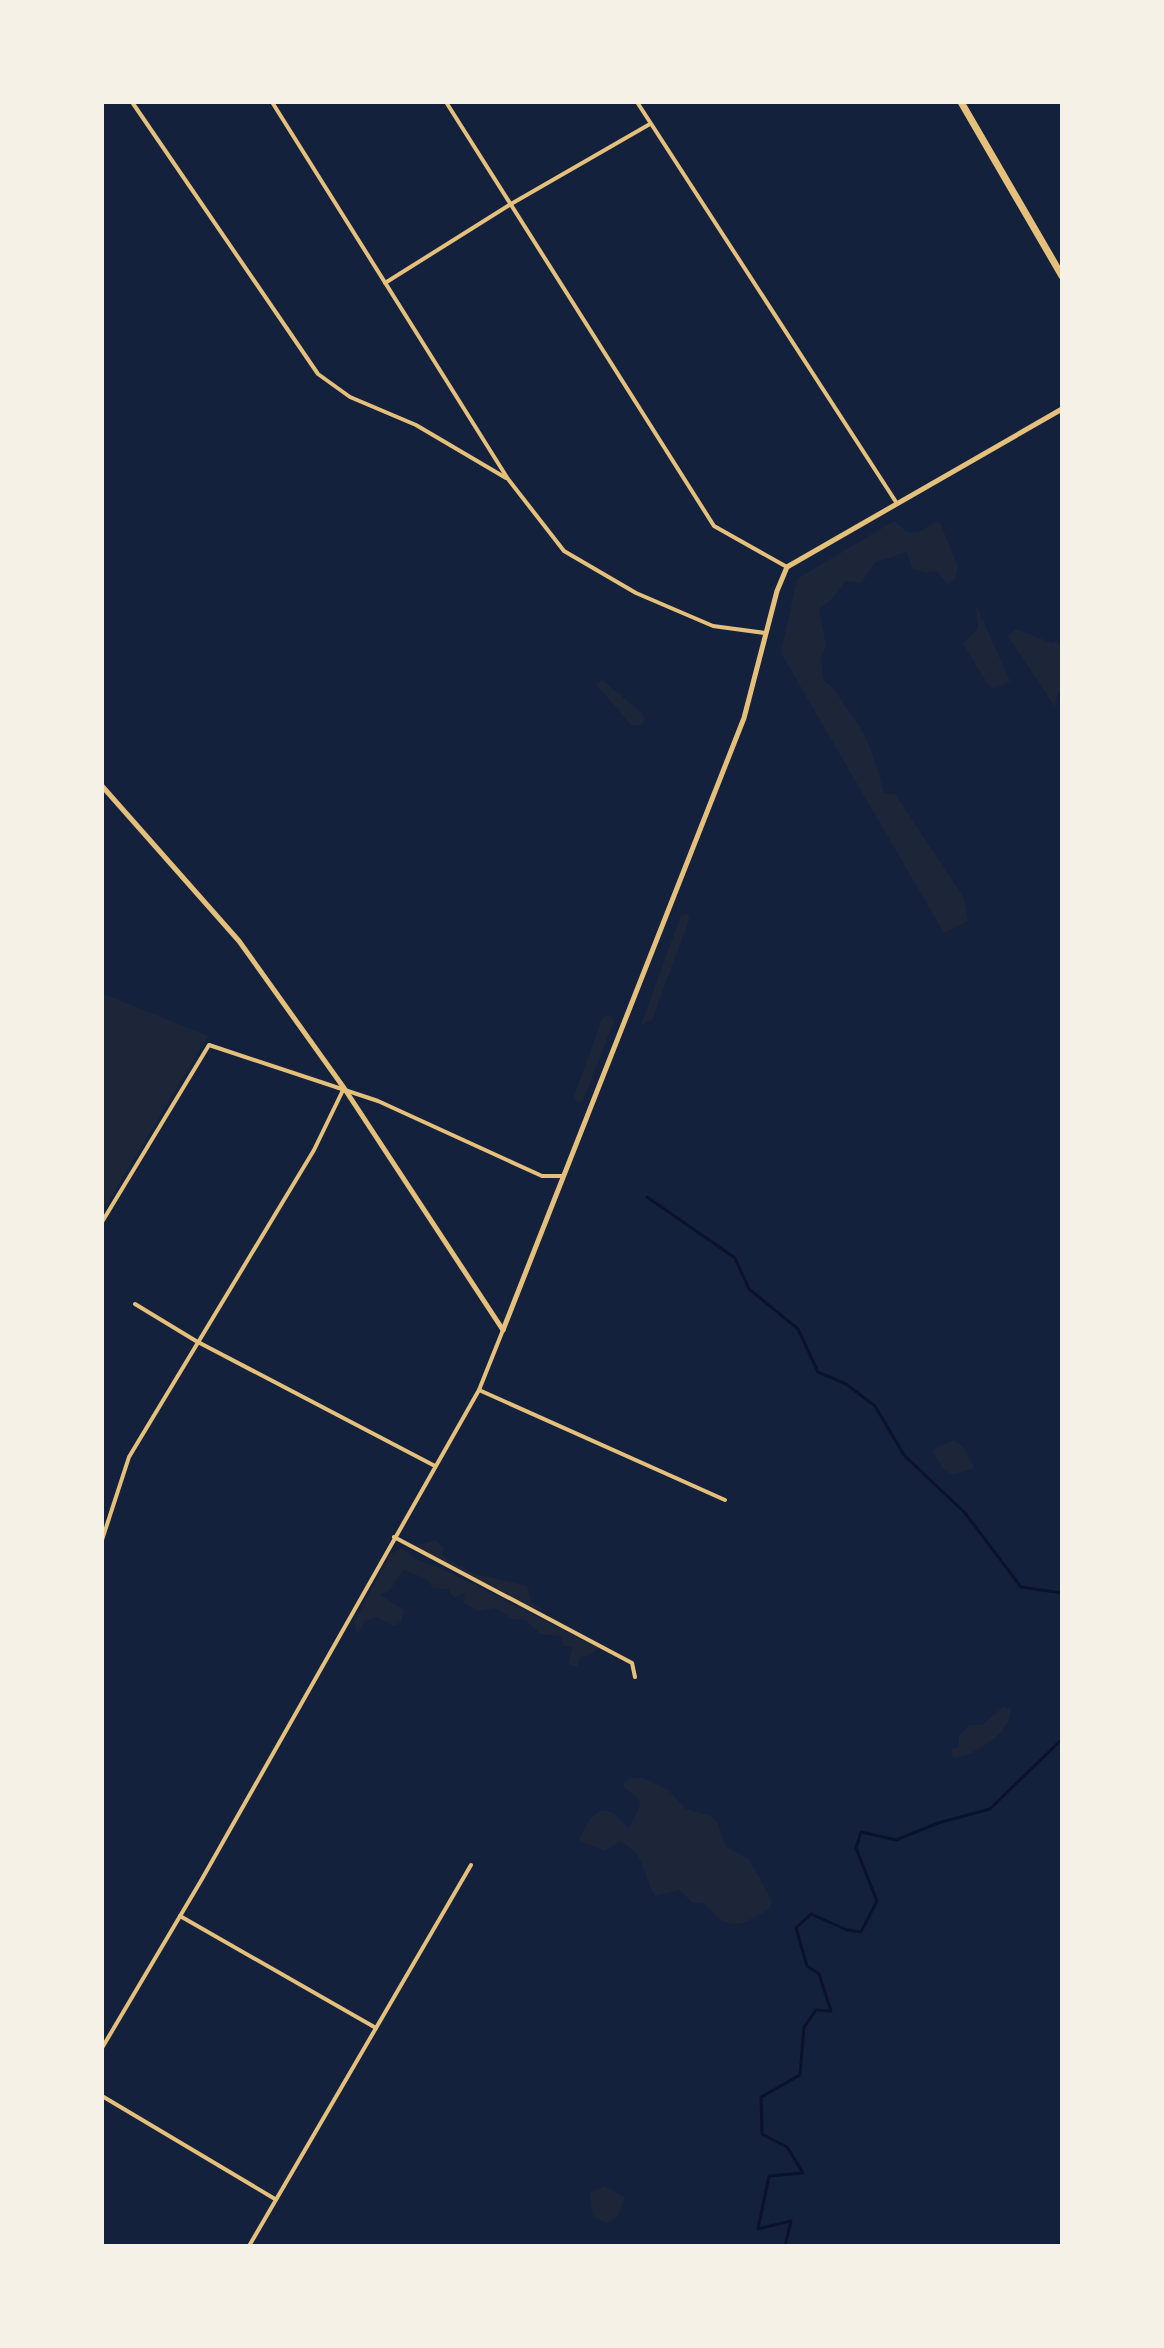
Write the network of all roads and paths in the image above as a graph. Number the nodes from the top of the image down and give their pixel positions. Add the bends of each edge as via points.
1 (132, 102) edge
2 (272, 102) edge
3 (446, 102) edge
4 (637, 102) edge
5 (961, 102) edge
6 (651, 124) junction
7 (511, 204) junction
8 (1062, 276) edge
9 (385, 283) junction
10 (1062, 409) edge
11 (508, 479) junction
12 (896, 502) junction
13 (787, 567) junction
14 (768, 633) junction
15 (102, 786) edge
16 (344, 1088) junction
17 (565, 1176) junction
18 (102, 1222) edge
19 (135, 1304) dead end
20 (503, 1330) junction
21 (196, 1341) junction
22 (479, 1390) junction
23 (435, 1466) junction
24 (725, 1500) dead end
25 (394, 1537) junction
26 (102, 1540) edge
27 (635, 1677) dead end
28 (471, 1865) dead end
29 (180, 1916) junction
30 (376, 2028) junction
31 (102, 2048) edge
32 (102, 2096) edge
33 (275, 2199) junction
34 (249, 2246) edge

1 - 11 street via 318,374 350,397 416,425
2 - 9 street
3 - 7 street
4 - 6 street
5 - 8 highway
6 - 7 street
6 - 12 street
7 - 9 street
7 - 13 street via 714,526
9 - 11 street
10 - 12 street
11 - 14 street via 564,551 636,593 713,626
12 - 13 street
13 - 14 street
14 - 17 street via 744,718
15 - 16 street via 239,941
16 - 17 street via 542,1176
16 - 18 street via 209,1045
16 - 20 street
16 - 21 street via 314,1150
17 - 20 street
19 - 21 street
20 - 22 street
21 - 23 street
21 - 26 street via 129,1457
22 - 23 street
22 - 24 street
23 - 25 street
25 - 27 street via 632,1663
25 - 29 street
28 - 30 street
29 - 30 street
29 - 31 street
30 - 33 street
32 - 33 street
33 - 34 street

